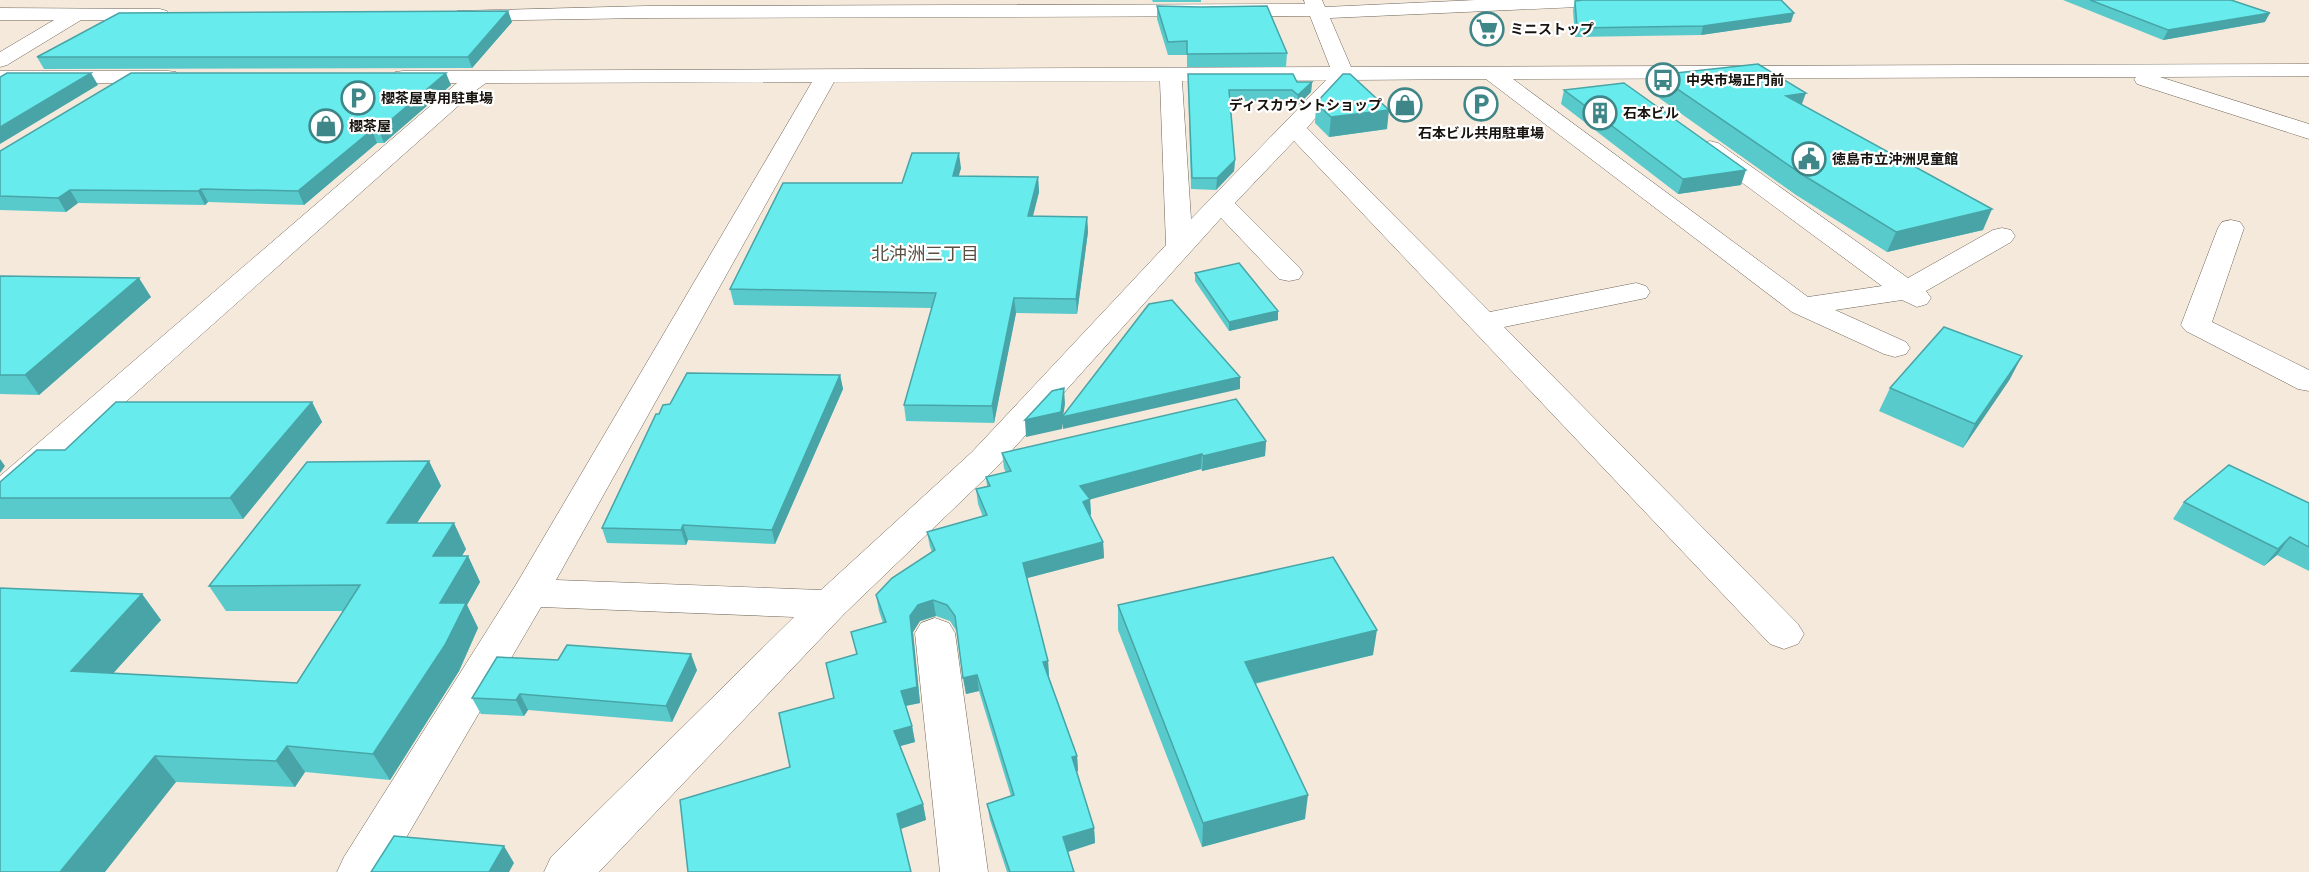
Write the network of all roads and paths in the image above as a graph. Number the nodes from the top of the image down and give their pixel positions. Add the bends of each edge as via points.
1 (101, 0) edge
2 (1600, 0) edge
3 (1316, 8) edge
4 (0, 15) edge
5 (78, 15) junction
6 (444, 15) edge
7 (182, 16) edge
8 (0, 61) edge
9 (2309, 70) edge
10 (2122, 71) junction
11 (1491, 73) junction
12 (1606, 73) junction
13 (1343, 74) junction
14 (827, 75) junction
15 (0, 76) edge
16 (1171, 76) junction
17 (190, 77) edge
18 (388, 77) edge
19 (481, 77) junction
20 (132, 78) junction
21 (1635, 94) edge
22 (101, 96) edge
23 (1294, 128) junction
24 (2309, 132) edge
25 (1693, 136) edge
26 (1221, 204) junction
27 (2230, 228) dead end
28 (2002, 236) dead end
29 (1179, 246) junction
30 (1290, 273) dead end
31 (1636, 292) dead end
32 (1911, 294) junction
33 (1802, 306) junction
34 (1480, 322) junction
35 (1895, 348) dead end
36 (2309, 382) edge
37 (1030, 449) edge
38 (984, 460) junction
39 (0, 495) edge
40 (530, 593) junction
41 (830, 604) junction
42 (935, 633) dead end
43 (1784, 634) dead end
44 (361, 872) edge
45 (568, 872) edge
46 (964, 872) edge

1 - 5 street
2 - 3 street
3 - 6 street
3 - 13 street
4 - 5 street
5 - 7 street
5 - 8 street
9 - 10 street
10 - 12 street
10 - 24 street
11 - 12 street
11 - 13 street
11 - 33 street
12 - 21 street
13 - 16 street
13 - 23 street
14 - 16 street
14 - 19 street
14 - 40 street
15 - 20 street
16 - 29 street
17 - 20 street
18 - 19 street
19 - 39 street
20 - 22 street
23 - 26 street
23 - 34 street
25 - 32 street
26 - 29 street
26 - 30 street
27 - 36 street via 2196,325
28 - 32 street
29 - 38 street
31 - 34 street
32 - 33 street
33 - 35 street
34 - 43 street
37 - 38 street
38 - 41 street
40 - 41 street
40 - 44 street
41 - 45 street
42 - 46 street

